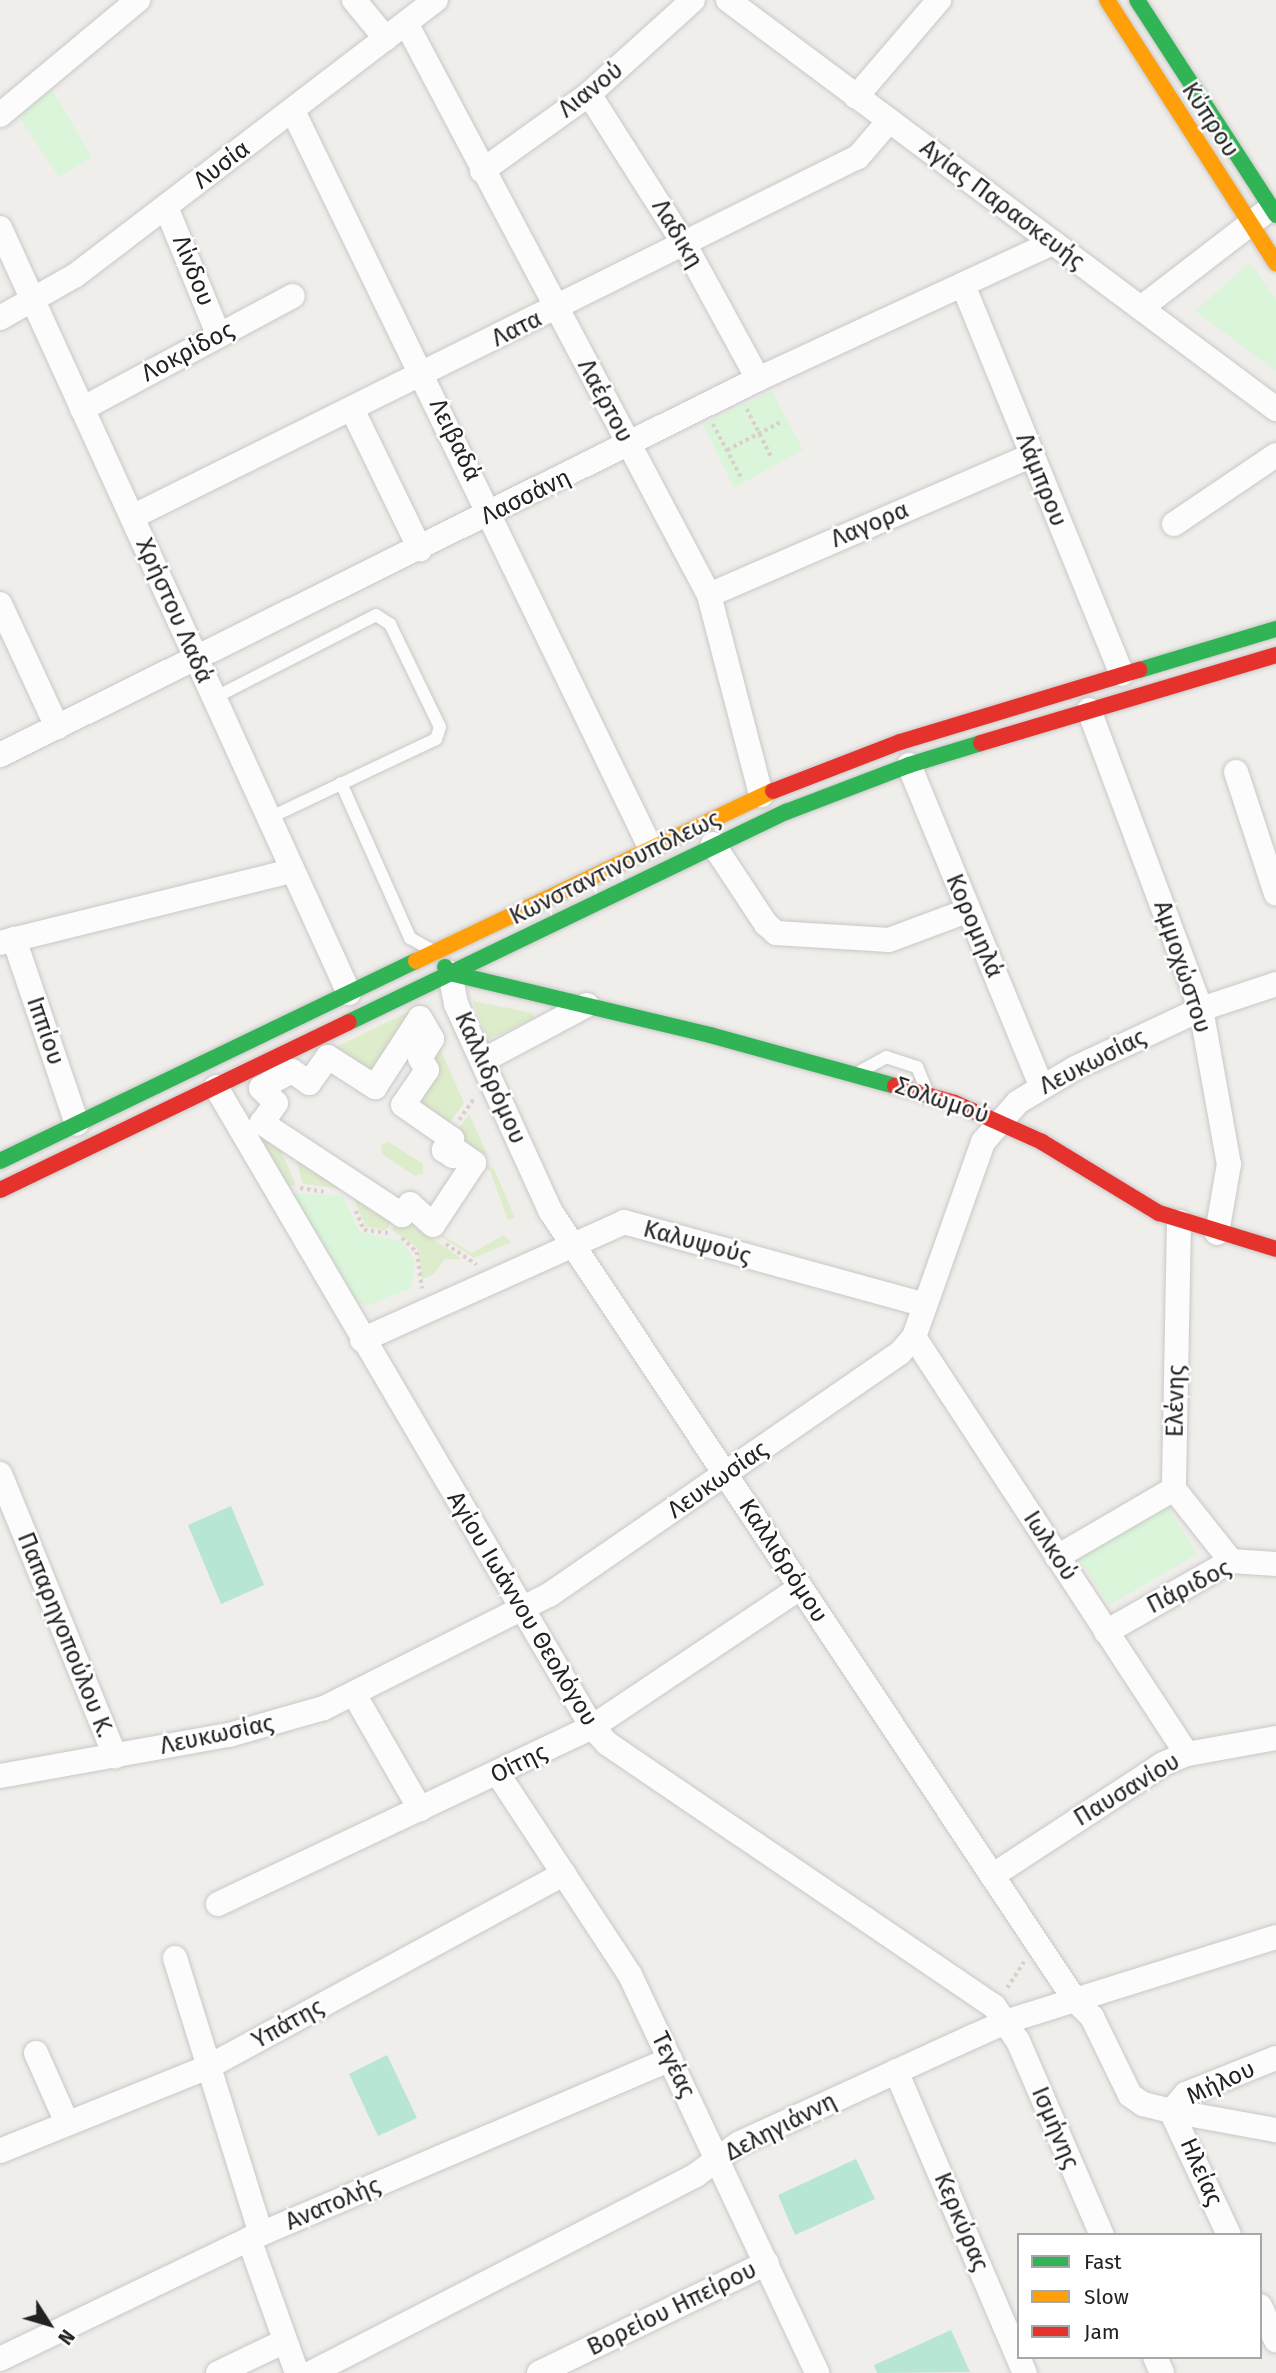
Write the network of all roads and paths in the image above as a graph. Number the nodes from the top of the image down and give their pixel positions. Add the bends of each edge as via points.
1 (138, 0) edge
2 (354, 0) edge
3 (436, 0) edge
4 (693, 0) edge
5 (939, 0) edge
6 (1107, 0) edge
7 (1136, 0) edge
8 (743, 4) edge
9 (406, 23) junction
10 (386, 38) junction
11 (589, 94) junction
12 (856, 97) junction
13 (293, 111) junction
14 (0, 115) edge
15 (889, 121) junction
16 (482, 171) junction
17 (166, 207) junction
18 (1275, 211) edge
19 (1248, 221) junction
20 (0, 228) edge
21 (1053, 243) junction
22 (685, 245) junction
23 (1276, 263) edge
24 (963, 285) junction
25 (293, 296) dead end
26 (35, 302) junction
27 (1141, 308) junction
28 (556, 310) junction
29 (0, 318) edge
30 (219, 336) junction
31 (422, 374) junction
32 (758, 379) junction
33 (704, 407) junction
34 (747, 408) dead end
35 (82, 409) junction
36 (352, 409) junction
37 (1276, 409) edge
38 (781, 422) dead end
39 (760, 433) junction
40 (629, 446) junction
41 (727, 450) junction
42 (1276, 455) edge
43 (1030, 456) junction
44 (772, 458) dead end
45 (741, 477) dead end
46 (491, 514) junction
47 (132, 517) junction
48 (1174, 524) dead end
49 (420, 549) junction
50 (709, 595) junction
51 (0, 604) edge
52 (1276, 629) edge
53 (1276, 655) edge
54 (196, 660) junction
55 (1122, 674) junction
56 (214, 698) junction
57 (1089, 710) junction
58 (57, 727) junction
59 (0, 755) edge
60 (909, 765) junction
61 (1236, 772) dead end
62 (341, 783) junction
63 (761, 795) junction
64 (269, 818) junction
65 (713, 844) junction
66 (650, 847) junction
67 (292, 872) junction
68 (1276, 894) edge
69 (967, 911) junction
70 (7, 941) edge
71 (443, 963) junction
72 (1276, 984) edge
73 (349, 993) junction
74 (587, 1005) junction
75 (1201, 1009) junction
76 (485, 1069) junction
77 (857, 1074) junction
78 (216, 1087) junction
79 (1042, 1087) junction
80 (929, 1094) junction
81 (998, 1121) junction
82 (77, 1124) junction
83 (448, 1136) junction
84 (0, 1161) edge
85 (0, 1190) edge
86 (330, 1193) dead end
87 (279, 1196) junction
88 (354, 1205) dead end
89 (1180, 1222) junction
90 (1217, 1233) junction
91 (436, 1238) dead end
92 (574, 1246) junction
93 (1276, 1250) edge
94 (500, 1279) junction
95 (925, 1305) junction
96 (431, 1310) junction
97 (914, 1337) junction
98 (362, 1340) junction
99 (0, 1474) edge
100 (726, 1474) junction
101 (1174, 1489) junction
102 (1057, 1557) junction
103 (1231, 1561) junction
104 (1276, 1564) edge
105 (800, 1588) junction
106 (522, 1611) junction
107 (1106, 1632) junction
108 (354, 1694) junction
109 (592, 1727) junction
110 (1276, 1738) edge
111 (1187, 1754) junction
112 (115, 1756) junction
113 (498, 1774) junction
114 (0, 1776) edge
115 (420, 1809) junction
116 (564, 1874) junction
117 (992, 1876) junction
118 (218, 1904) dead end
119 (1276, 1937) edge
120 (1037, 1944) junction
121 (175, 1958) dead end
122 (1075, 2000) junction
123 (1001, 2013) junction
124 (36, 2053) dead end
125 (1276, 2058) edge
126 (670, 2059) junction
127 (208, 2067) junction
128 (896, 2071) junction
129 (1130, 2095) joint
130 (1171, 2111) junction
131 (67, 2123) junction
132 (1276, 2130) edge
133 (0, 2151) edge
134 (718, 2158) junction
135 (1101, 2233) edge
136 (1227, 2233) edge
137 (255, 2237) junction
138 (767, 2263) junction
139 (1262, 2310) edge
140 (285, 2341) junction
141 (1276, 2341) edge
142 (1017, 2354) edge
143 (0, 2359) edge
144 (218, 2373) edge
145 (297, 2373) edge
146 (312, 2373) edge
147 (539, 2373) edge
148 (817, 2373) edge

1 - 14 street
2 - 10 street
3 - 9 street, Λυσία
4 - 11 street, Λιανού
5 - 12 street
6 - 19 main road, Κύπρου
7 - 18 main road, Κύπρου
8 - 12 street, Αγίας Παρασκευής
9 - 10 street, Λυσία
9 - 16 street, Λαέρτου
10 - 13 street, Λυσία
11 - 16 street, Λιανού
11 - 22 street, Λαδικη
12 - 15 street, Αγίας Παρασκευής
13 - 17 street, Λυσία
13 - 31 street, Λειβαδά
15 - 21 street, Αγίας Παρασκευής
15 - 22 street, Λατα via 858,158
16 - 28 street, Λαέρτου
17 - 26 street, Λυσία
17 - 30 street, Λίνδου
18 - 19 street
19 - 23 main road, Κύπρου
19 - 27 street
20 - 26 street, Χρήστου Λαδά
21 - 24 street, Λασσάνη
21 - 27 street, Αγίας Παρασκευής
22 - 28 street, Λατα
22 - 32 street, Λαδικη
24 - 32 street, Λασσάνη
24 - 43 street, Λάμπρου
25 - 30 street, Λοκρίδος
26 - 29 street, Λυσία
26 - 35 street, Χρήστου Λαδά
27 - 37 street, Αγίας Παρασκευής
28 - 31 street, Λατα
28 - 40 street, Λαέρτου
30 - 35 street, Λοκρίδος
31 - 36 street, Λατα
31 - 46 street, Λειβαδά
32 - 33 street, Λασσάνη
33 - 40 street, Λασσάνη
33 - 41 path
34 - 39 path
35 - 47 street, Χρήστου Λαδά
36 - 47 street, Λατα
36 - 49 street
38 - 39 path
39 - 41 path
39 - 44 path
40 - 46 street, Λασσάνη
40 - 50 street, Λαέρτου
41 - 45 path
42 - 48 street
43 - 50 street, Λαγορα
43 - 55 street, Λάμπρου
46 - 49 street, Λασσάνη
46 - 66 street, Λειβαδά
47 - 54 street, Χρήστου Λαδά
49 - 54 street, Λασσάνη
50 - 63 street, Λαέρτου
51 - 58 street
52 - 55 main road, Κωνσταντινουπόλεως
53 - 57 main road, Κωνσταντινουπόλεως
54 - 56 street, Χρήστου Λαδά
54 - 58 street, Λασσάνη
55 - 63 main road, Κωνσταντινουπόλεως via 900,742
56 - 62 lane via 376,615 383,616 439,732 436,739
56 - 64 street, Χρήστου Λαδά
57 - 60 main road, Κωνσταντινουπόλεως
57 - 75 street, Αμμοχώστου
58 - 59 street, Λασσάνη
60 - 65 main road, Κωνσταντινουπόλεως
60 - 69 street, Κορομηλά
61 - 68 street
62 - 64 lane
62 - 71 lane via 410,938
63 - 66 main road, Κωνσταντινουπόλεως
64 - 67 street, Χρήστου Λαδά
65 - 69 street via 776,933 889,940
65 - 71 main road, Κωνσταντινουπόλεως
66 - 71 main road, Κωνσταντινουπόλεως
67 - 70 street
67 - 73 street, Χρήστου Λαδά
69 - 79 street, Κορομηλά
70 - 82 street, Ιππίου
71 - 73 main road, Κωνσταντινουπόλεως
71 - 74 main road, Σολωμού
71 - 76 street, Καλλιδρόμου
71 - 78 main road, Κωνσταντινουπόλεως
72 - 75 street, Λευκωσίας
73 - 82 main road, Κωνσταντινουπόλεως
74 - 76 street
74 - 77 main road, Σολωμού
75 - 79 street, Λευκωσίας
75 - 90 street, Αμμοχώστου via 1228,1164
76 - 83 path
76 - 92 street, Καλλιδρόμου via 551,1212
77 - 80 main road, Σολωμού
77 - 80 lane via 886,1057 917,1067
78 - 85 main road, Κωνσταντινουπόλεως
78 - 87 street, Αγίου Ιωάννου Θεολόγου
79 - 81 street, Λευκωσίας
80 - 81 main road, Σολωμού
81 - 89 main road, Σολωμού
81 - 95 street, Λευκωσίας via 983,1142
82 - 84 main road, Κωνσταντινουπόλεως
83 - 83 street via 452,1139 444,1150 453,1156 457,1151 474,1163 433,1225 410,1204 402,1215 262,1123 276,1103 261,1088 292,1072 309,1083 328,1057 375,1087 420,1018 432,1039 420,1058 426,1070 403,1105
86 - 87 path via 300,1188
87 - 98 street, Αγίου Ιωάννου Θεολόγου
88 - 96 path via 365,1230 394,1235 417,1252 418,1277
89 - 90 main road, Σολωμού
89 - 101 street, Ελένης
90 - 93 main road, Σολωμού
91 - 94 path
92 - 94 street, Καλυψούς
92 - 95 street, Καλυψούς via 624,1222
92 - 100 street, Καλλιδρόμου
94 - 96 street, Καλυψούς
95 - 97 street, Λευκωσίας
96 - 98 street, Καλυψούς
97 - 100 street, Λευκωσίας via 900,1353
97 - 102 street, Ιωλκού
98 - 106 street, Αγίου Ιωάννου Θεολόγου
99 - 112 street, Παπαρηγοπούλου Κ.
100 - 105 street, Καλλιδρόμου
100 - 106 street, Λευκωσίας
101 - 102 street
101 - 103 street
102 - 107 street, Ιωλκού
103 - 104 street, Πάριδος
103 - 107 street, Πάριδος
105 - 109 street, Οίτης
105 - 117 street, Καλλιδρόμου
106 - 108 street, Λευκωσίας
106 - 109 street, Αγίου Ιωάννου Θεολόγου
107 - 111 street, Ιωλκού
108 - 112 street, Λευκωσίας via 273,1724
108 - 115 street
109 - 113 street, Οίτης
109 - 123 street, Αγίου Ιωάννου Θεολόγου via 608,1744
110 - 111 street, Παυσανίου
111 - 117 street, Παυσανίου via 1163,1764
112 - 114 street, Λευκωσίας
113 - 115 street, Οίτης
113 - 116 street, Τεγέας
115 - 118 street, Οίτης
116 - 126 street, Τεγέας via 620,1956
116 - 127 street, Υπάτης
117 - 120 street, Καλλιδρόμου
119 - 122 street, Δεληγιάννη
120 - 122 street, Καλλιδρόμου
120 - 123 path
121 - 127 street
122 - 123 street, Δεληγιάννη
122 - 129 street, Καλλιδρόμου via 1092,2017
123 - 128 street, Δεληγιάννη
123 - 135 street, Ισμήνης
124 - 131 street
125 - 130 street, Μήλου via 1186,2094
126 - 134 street, Τεγέας
126 - 137 street, Ανατολής
127 - 131 street, Υπάτης
127 - 137 street
128 - 134 street, Δεληγιάννη via 738,2144
128 - 142 street, Κερκύρας
129 - 130 street, Μήλου via 1143,2104
130 - 132 street
130 - 136 street, Ηλείας
131 - 133 street, Υπάτης
134 - 138 street, Τεγέας
134 - 146 street, Δεληγιάννη via 696,2175
137 - 140 street
137 - 143 street, Ανατολής
138 - 147 street, Βορείου Ηπείρου
138 - 148 street, Τεγέας
139 - 141 street
140 - 144 street
140 - 145 street

